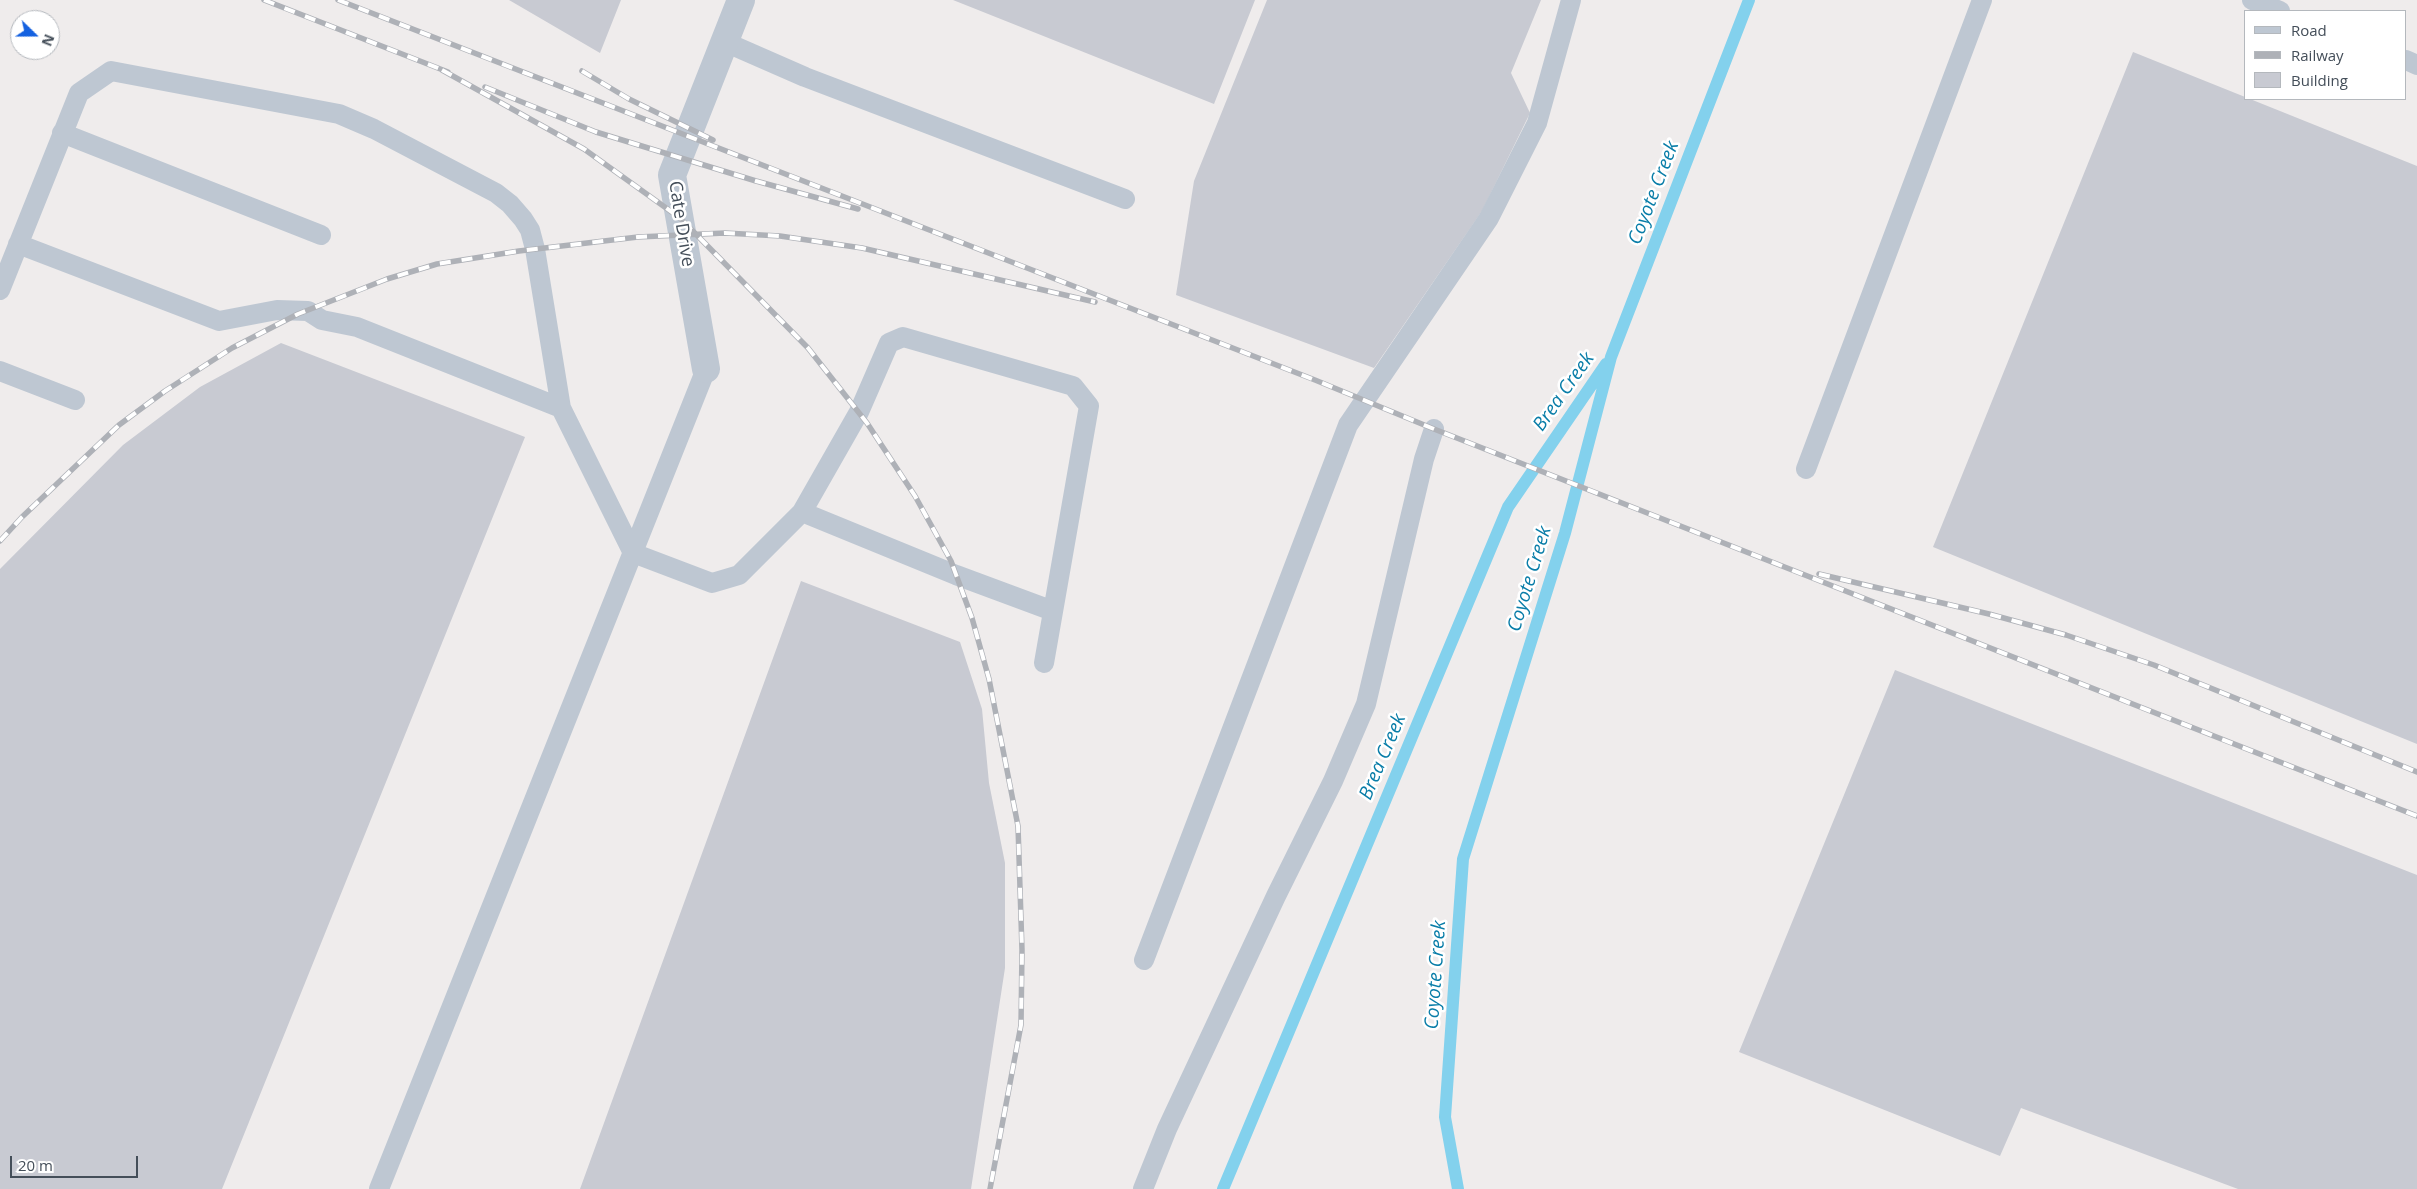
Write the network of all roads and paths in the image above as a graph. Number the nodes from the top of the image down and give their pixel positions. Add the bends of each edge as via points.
1 (741, 0) edge
2 (1571, 0) edge
3 (1982, 0) edge
4 (2252, 0) edge
5 (2277, 10) edge
6 (725, 42) junction
7 (62, 133) junction
8 (1125, 199) dead end
9 (321, 235) dead end
10 (18, 244) junction
11 (0, 290) edge
12 (706, 369) joint
13 (0, 371) edge
14 (75, 400) dead end
15 (562, 408) junction
16 (1434, 429) dead end
17 (1806, 469) dead end
18 (802, 512) junction
19 (633, 552) junction
20 (1053, 611) junction
21 (1044, 663) dead end
22 (1144, 960) dead end
23 (379, 1189) edge
24 (1143, 1189) edge

1 - 6 street, Cate Drive
2 - 22 lane via 1537,123 1489,218 1348,425
3 - 17 lane
4 - 5 lane
6 - 8 lane via 805,77
6 - 12 street, Cate Drive via 672,175
7 - 9 lane
7 - 10 lane
7 - 15 lane via 79,93 111,71 339,114 496,193 510,204 530,230
10 - 11 lane
10 - 15 lane via 219,321 277,310 308,311 322,320 358,327
12 - 19 lane
13 - 14 lane
15 - 19 lane
16 - 24 lane via 1424,459 1366,704 1333,781 1167,1129
18 - 19 lane via 739,575 712,583
18 - 20 lane
18 - 20 lane via 858,412 890,343 903,337 1073,386 1089,406
19 - 23 lane
20 - 21 lane

